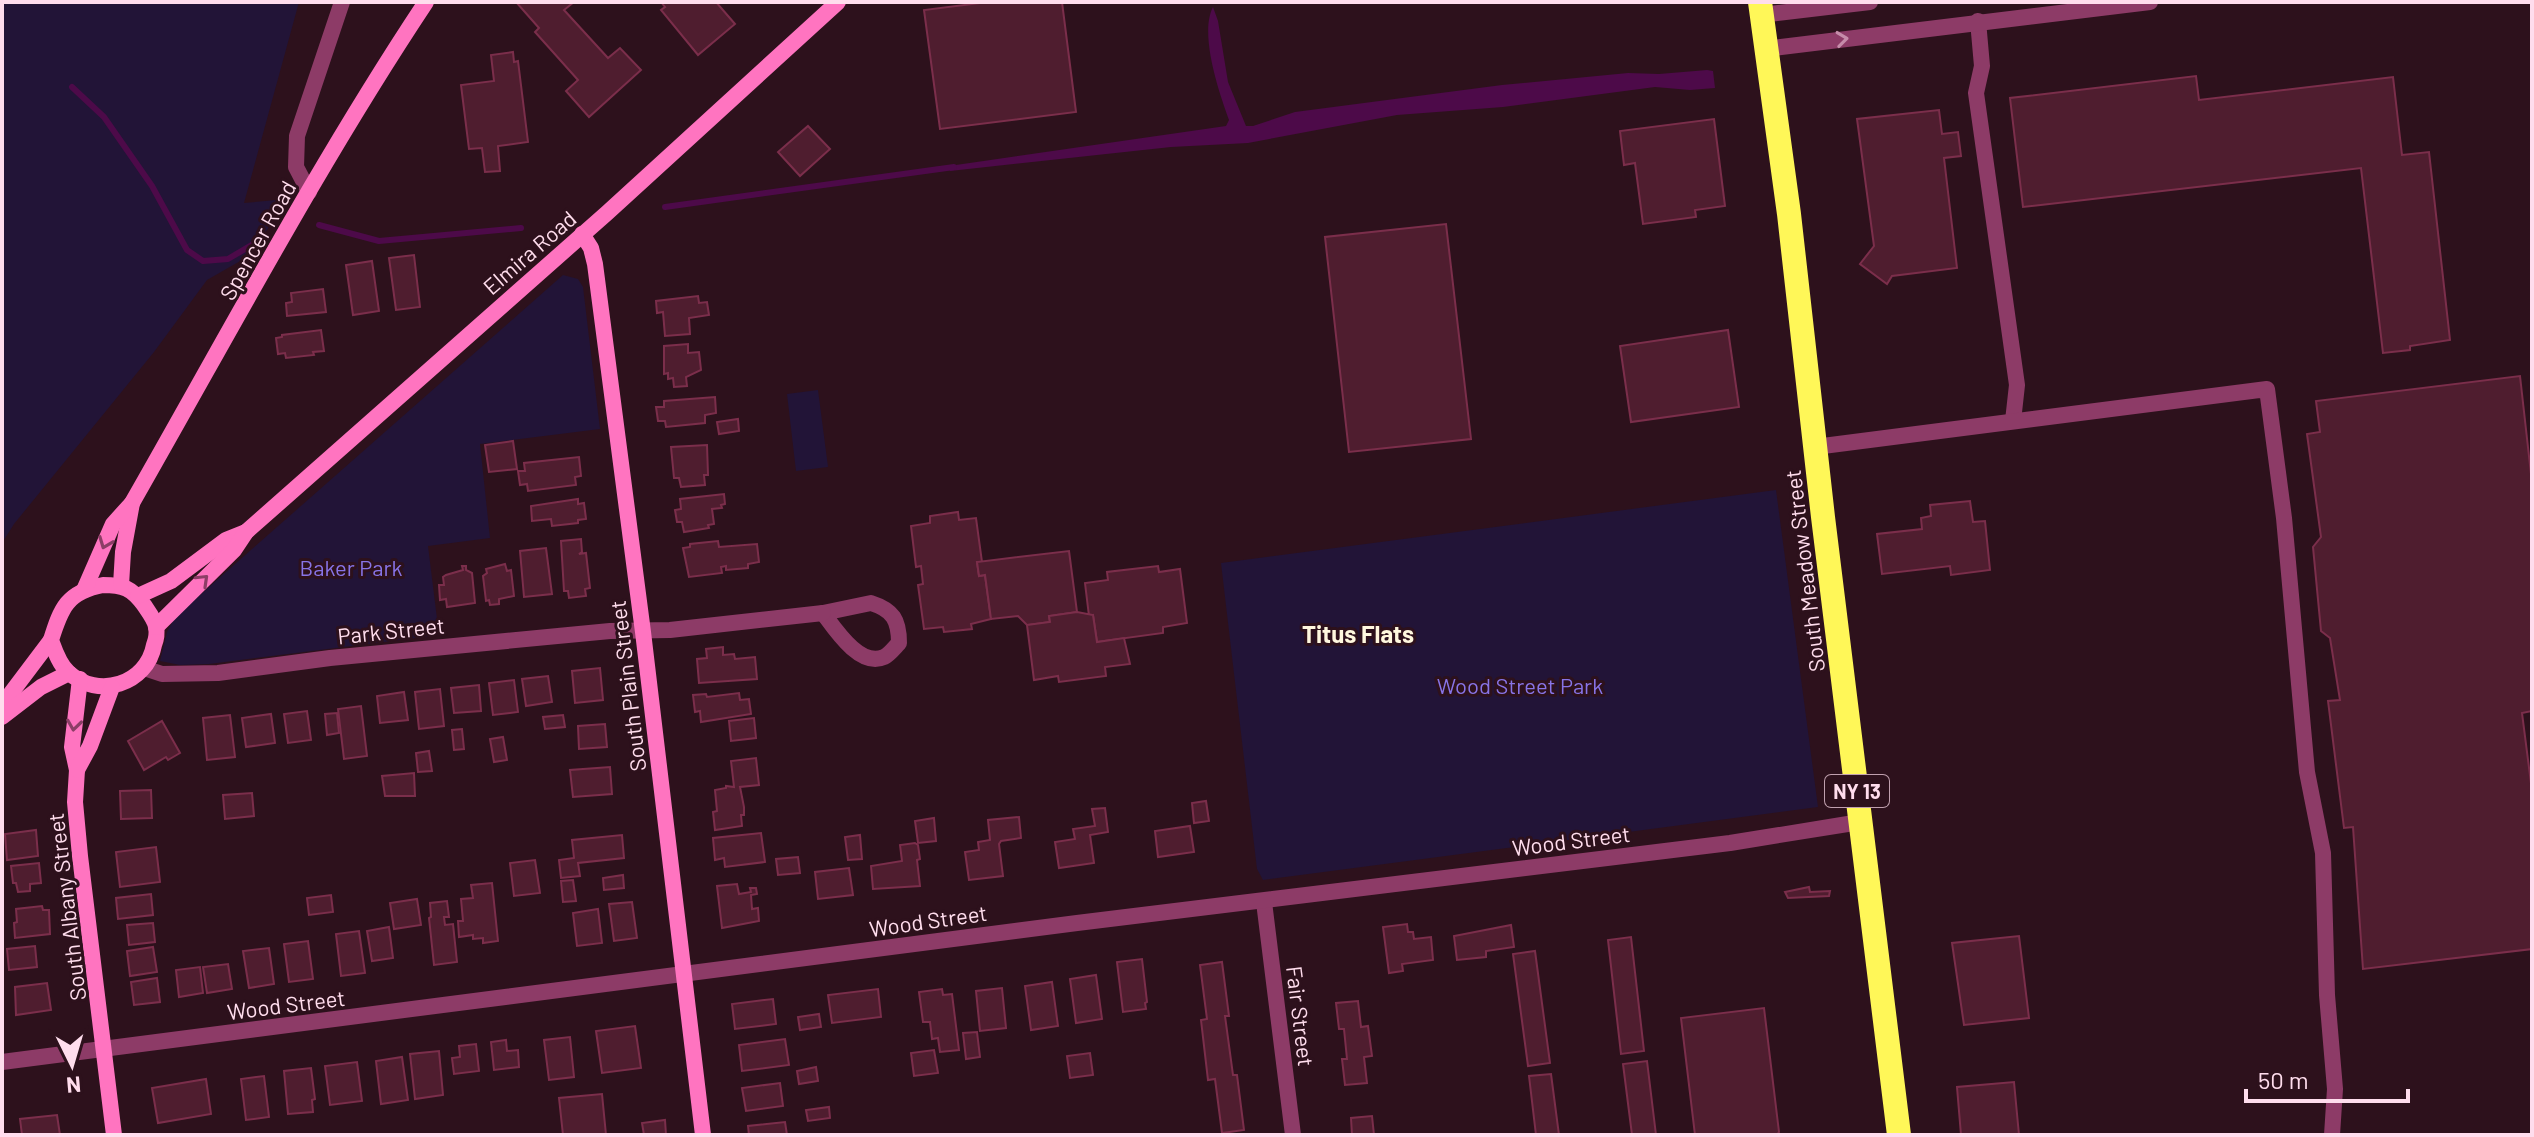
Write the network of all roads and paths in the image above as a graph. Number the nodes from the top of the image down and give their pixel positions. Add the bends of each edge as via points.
1 (342, 2) edge
2 (426, 2) edge
3 (838, 2) edge
4 (1870, 2) edge
5 (2150, 2) edge
6 (2067, 7) edge
7 (1760, 8) edge
8 (1978, 21) junction
9 (1765, 49) junction
10 (309, 192) junction
11 (582, 234) junction
12 (2013, 421) junction
13 (1815, 447) junction
14 (132, 503) junction
15 (246, 532) junction
16 (121, 585) junction
17 (85, 588) junction
18 (138, 596) junction
19 (823, 613) junction
20 (156, 627) junction
21 (643, 632) junction
22 (51, 640) junction
23 (144, 668) junction
24 (74, 676) junction
25 (112, 687) junction
26 (2, 710) edge
27 (2, 717) edge
28 (77, 770) junction
29 (1860, 822) junction
30 (1264, 902) junction
31 (683, 974) junction
32 (105, 1049) junction
33 (2, 1062) edge
34 (114, 1135) edge
35 (703, 1135) edge
36 (1293, 1135) edge
37 (1899, 1135) edge
38 (2332, 1135) edge

1 - 10 street via 297,136 296,167
2 - 10 street, Spencer Road
3 - 11 street, Elmira Road
4 - 7 street
5 - 6 street
6 - 8 street
7 - 9 highway, South Meadow Street / NY 13
9 -> 8 street
8 - 12 street via 1982,66 1976,93 2017,385
9 - 13 highway, South Meadow Street / NY 13
10 - 14 street, Spencer Road
11 - 15 street, Elmira Road
11 - 21 street, South Plain Street via 595,264
12 - 13 street
12 - 38 street via 2267,389 2307,772 2323,853 2335,1089
13 - 29 highway, South Meadow Street / NY 13
14 - 16 street, Spencer Road
14 -> 17 street, Spencer Road via 113,524
15 - 18 street, Elmira Road
20 -> 15 street, Elmira Road
16 - 17 street
16 - 18 street
17 - 22 street via 64,605
18 - 20 street
19 - 19 street, Park Street via 848,645 871,659 885,657 899,643 899,625 888,609 871,603
19 - 21 street, Park Street
20 - 23 street via 152,655
21 - 23 street, Park Street via 594,632 187,675
21 - 31 street, South Plain Street
22 - 24 street via 58,659
22 - 26 street
23 - 25 street via 135,678
24 - 25 street via 95,687
24 - 27 street via 41,687
24 -> 28 street, South Albany Street via 72,747
25 - 28 street, South Albany Street
28 - 32 street, South Albany Street via 80,856
29 - 30 street, Wood Street
29 - 37 highway, South Meadow Street / NY 13
30 - 31 street, Wood Street
30 - 36 street, Fair Street
31 - 32 street, Wood Street
31 - 35 street, South Plain Street
32 - 33 street, Wood Street
32 - 34 street, South Albany Street

